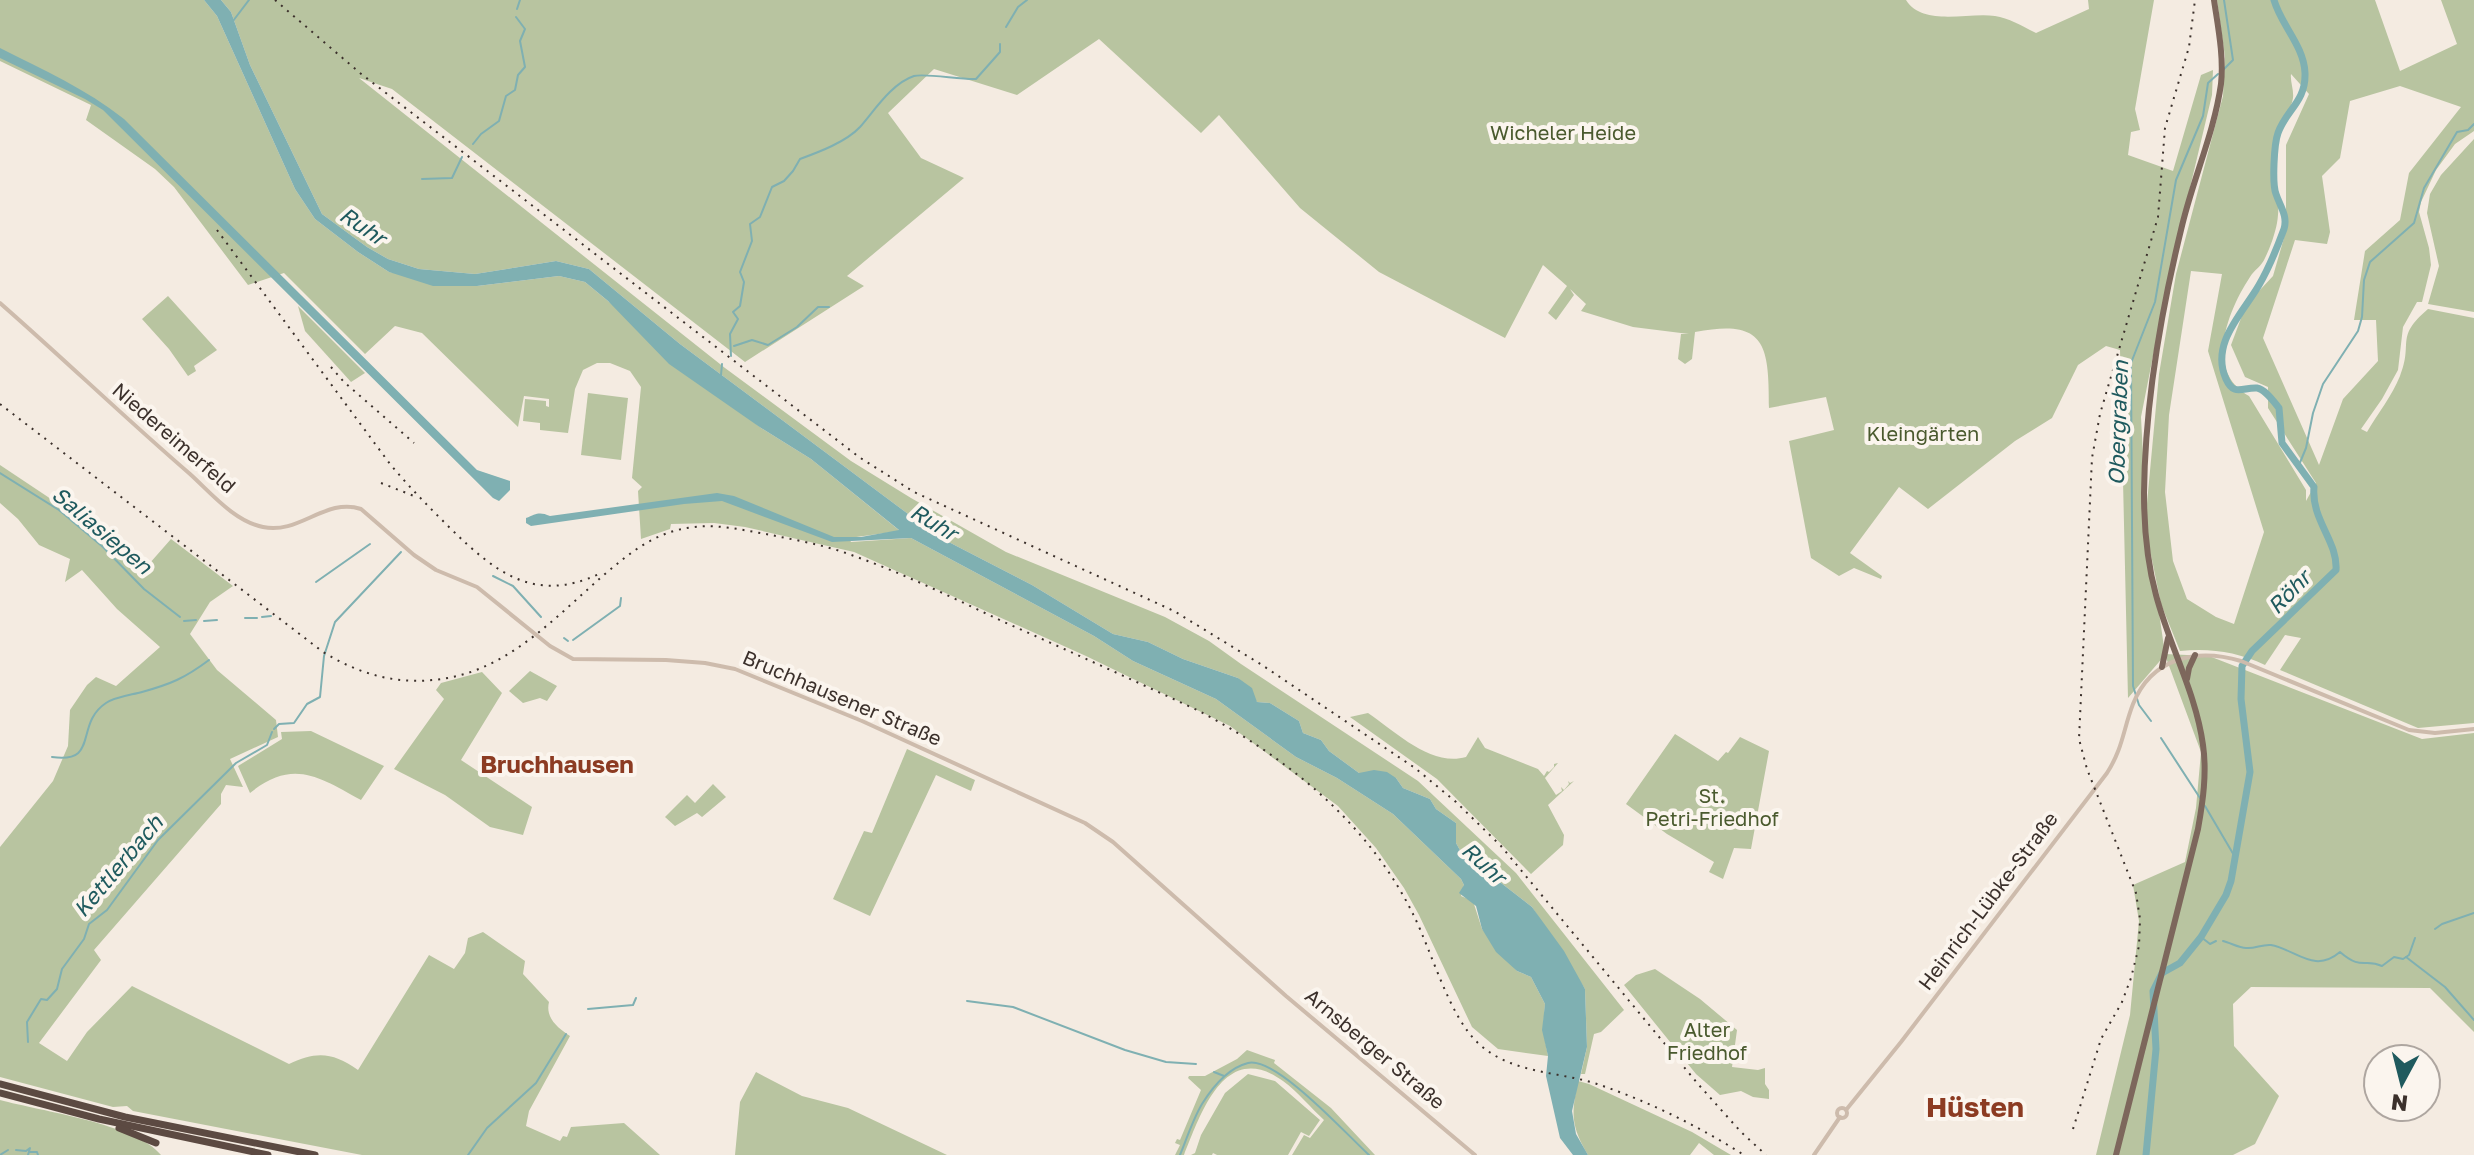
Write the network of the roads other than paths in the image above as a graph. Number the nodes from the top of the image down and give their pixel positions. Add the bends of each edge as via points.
1 (2214, 0) edge
2 (0, 303) edge
3 (351, 505) joint
4 (2168, 635) junction
5 (2195, 655) junction
6 (2178, 660) junction
7 (2162, 667) junction
8 (2186, 682) junction
9 (2474, 729) edge
10 (1256, 967) joint
11 (0, 1084) edge
12 (0, 1093) edge
13 (99, 1119) junction
14 (156, 1143) dead end
15 (268, 1155) edge
16 (315, 1155) edge
17 (1475, 1155) edge
18 (1814, 1155) edge
19 (2116, 1155) edge

1 - 4 main road via 2221,81 2171,273 2145,449 2145,536
2 - 3 street, Niedereimerfeld via 242,519 285,528
3 - 10 street, Bruchhausener Straße via 372,516 414,555 484,592 573,659 666,660 735,669 1085,823
4 - 6 main road
4 - 7 main road
5 - 6 street
5 - 8 main road
5 - 9 street via 2226,656 2409,730
6 - 7 street
6 - 8 main road
7 - 18 street, Heinrich-Lübke-Straße via 2139,691 2107,773 1846,1110 1838,1110 1840,1117
8 - 19 main road via 2203,741 2204,794
10 - 17 street, Arnsberger Straße
11 - 16 highway via 125,1117
12 - 13 highway
13 - 14 highway
13 - 15 highway

